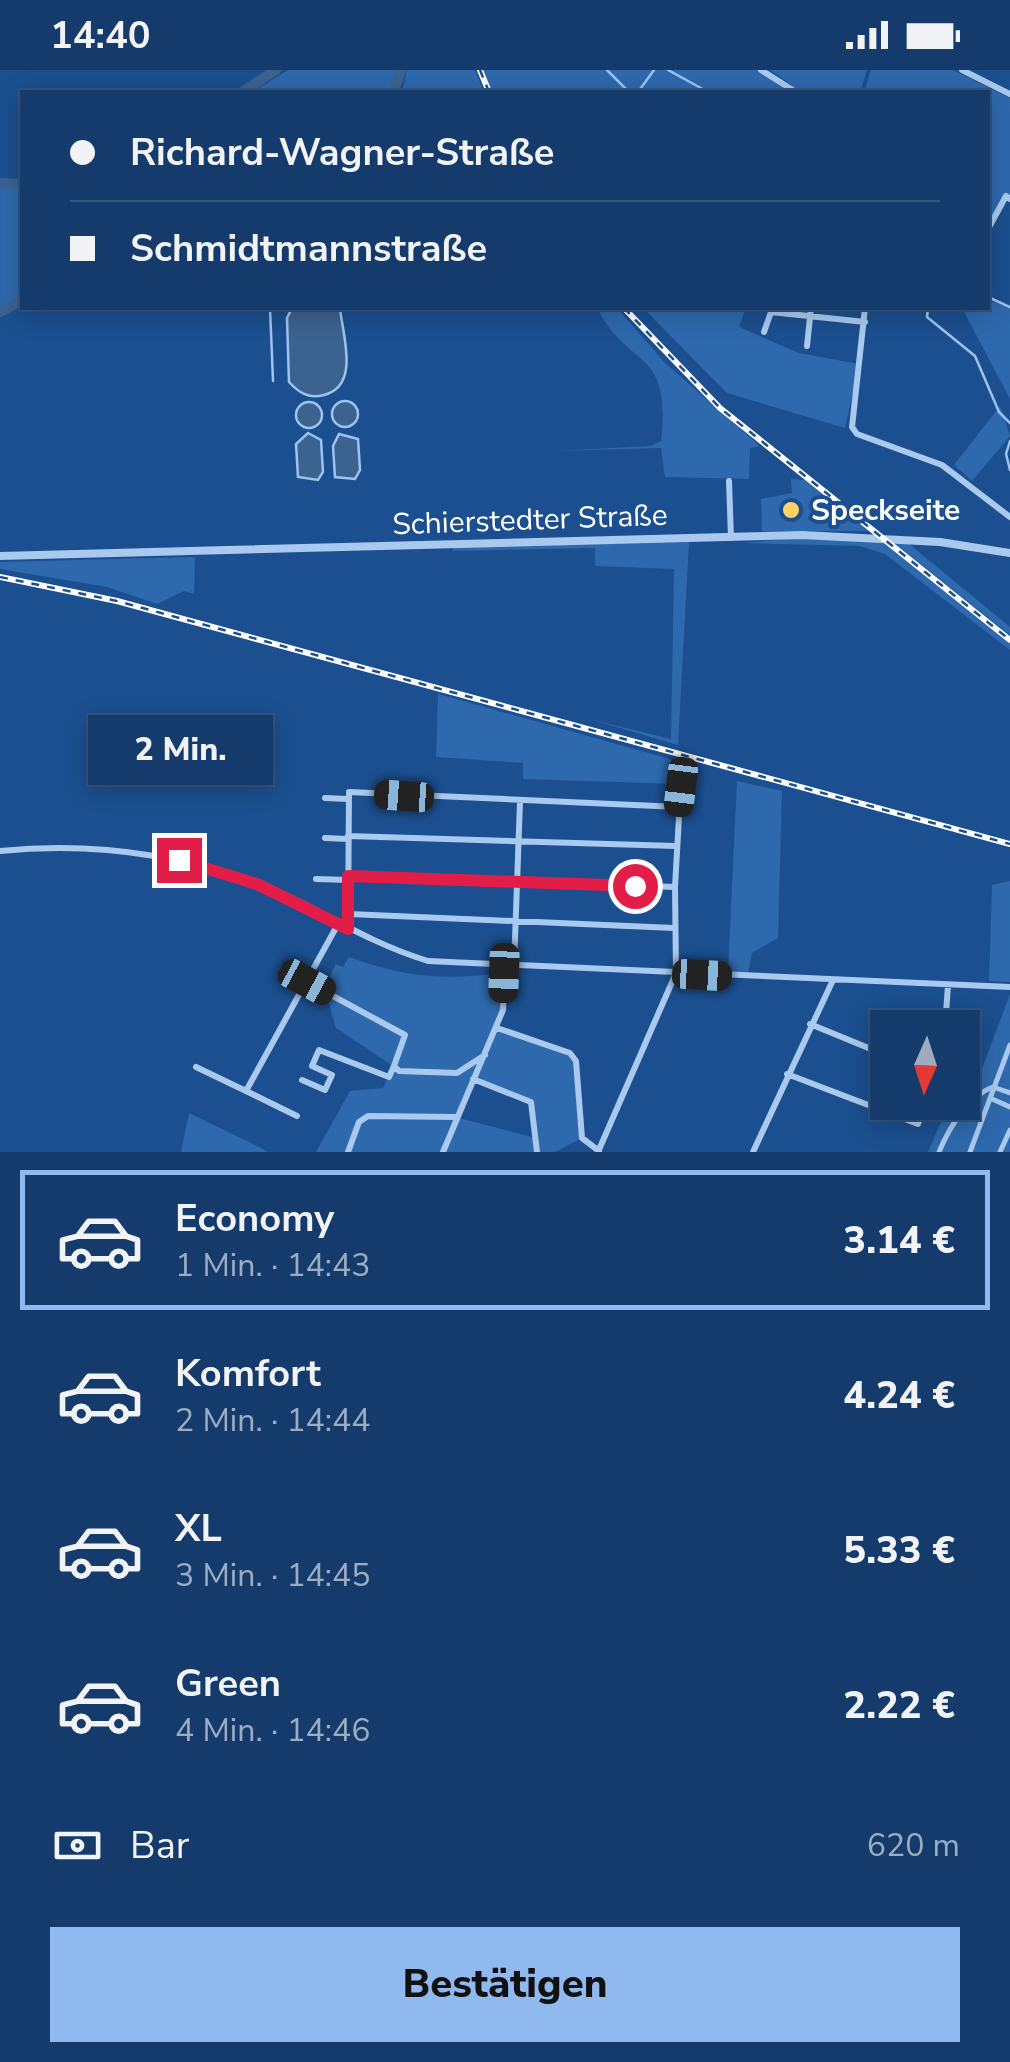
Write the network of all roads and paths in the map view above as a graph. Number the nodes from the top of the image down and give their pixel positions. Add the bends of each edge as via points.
1 (761, 70) edge
2 (962, 70) edge
3 (793, 90) edge
4 (1010, 94) edge
5 (1010, 199) edge
6 (990, 224) edge
7 (865, 310) edge
8 (810, 312) edge
9 (865, 322) junction
10 (764, 332) dead end
11 (806, 346) dead end
12 (729, 481) dead end
13 (1010, 516) edge
14 (731, 538) junction
15 (1010, 553) edge
16 (0, 556) edge
17 (682, 764) dead end
18 (348, 795) junction
19 (324, 798) dead end
20 (520, 802) junction
21 (678, 807) junction
22 (348, 837) junction
23 (325, 838) dead end
24 (518, 842) junction
25 (677, 846) junction
26 (0, 851) edge
27 (348, 878) junction
28 (316, 879) dead end
29 (517, 881) junction
30 (675, 887) junction
31 (348, 914) junction
32 (516, 922) junction
33 (338, 924) junction
34 (674, 928) junction
35 (348, 929) junction
36 (509, 965) junction
37 (676, 974) junction
38 (833, 980) junction
39 (307, 982) junction
40 (948, 985) junction
41 (1010, 988) edge
42 (946, 1010) edge
43 (810, 1024) junction
44 (497, 1028) junction
45 (1010, 1045) edge
46 (870, 1049) edge
47 (484, 1055) junction
48 (394, 1066) junction
49 (196, 1067) dead end
50 (787, 1074) junction
51 (473, 1079) junction
52 (302, 1080) dead end
53 (994, 1087) junction
54 (246, 1091) junction
55 (1010, 1093) edge
56 (990, 1098) junction
57 (870, 1106) edge
58 (1010, 1107) edge
59 (297, 1116) dead end
60 (455, 1117) junction
61 (1010, 1130) edge
62 (348, 1152) edge
63 (443, 1152) edge
64 (538, 1152) edge
65 (599, 1152) edge
66 (753, 1152) edge
67 (939, 1152) edge
68 (970, 1152) edge
69 (1000, 1152) edge

1 - 3 street
2 - 4 street
5 - 6 street
7 - 9 street
8 - 9 street
8 - 10 street via 771,312
8 - 11 street
9 - 13 street via 852,428 942,466
12 - 14 street
14 - 15 street, Schierstedter Straße via 870,536
14 - 16 street, Schierstedter Straße
17 - 21 street
18 - 19 street
18 - 20 street
18 - 22 street
20 - 21 street
20 - 24 street
21 - 25 street
22 - 23 street
22 - 24 street
22 - 27 street
24 - 25 street
24 - 29 street
25 - 30 street
26 - 33 street via 109,851 201,864
27 - 28 street
27 - 29 street
27 - 31 street
29 - 30 street
29 - 32 street
30 - 34 street
31 - 32 street
31 - 35 street
32 - 34 street
32 - 36 street
33 - 35 street
33 - 39 street
34 - 37 street
35 - 36 street via 428,960
36 - 37 street
36 - 44 street
37 - 38 street
37 - 65 street
38 - 40 street
38 - 43 street
39 - 48 street via 406,1034
39 - 54 street
40 - 41 street
40 - 42 street
43 - 46 street
43 - 50 street
44 - 47 street
44 - 65 street via 570,1053 582,1138
45 - 53 street
47 - 48 street via 457,1073
47 - 51 street
48 - 52 street via 389,1077 319,1050 312,1066 332,1074 325,1090
49 - 54 street
50 - 57 street
50 - 66 street
51 - 60 street
51 - 64 street via 531,1102
53 - 55 street
53 - 56 street
53 - 67 street via 957,1118
54 - 59 street
56 - 58 street
56 - 68 street
60 - 62 street via 368,1116
60 - 63 street
61 - 69 street

